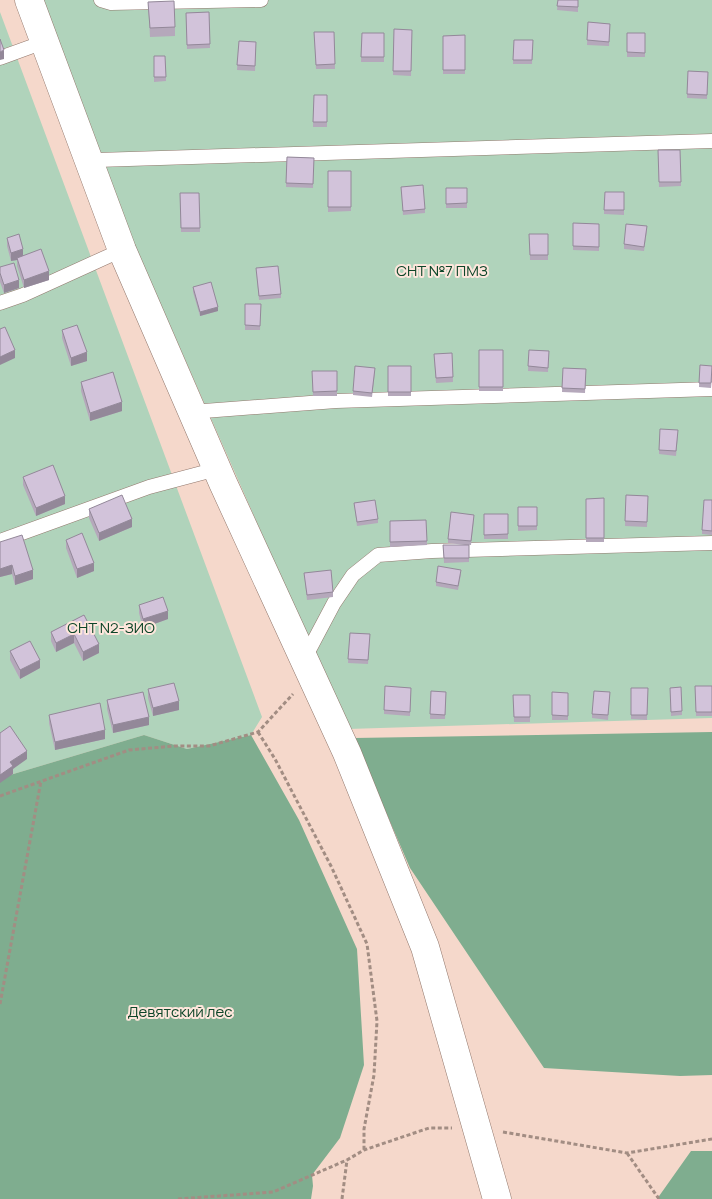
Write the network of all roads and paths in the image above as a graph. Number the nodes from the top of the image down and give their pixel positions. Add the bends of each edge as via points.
1 (28, 0) edge
2 (101, 0) edge
3 (261, 0) edge
4 (44, 42) junction
5 (0, 58) edge
6 (712, 141) edge
7 (97, 160) dead end
8 (122, 250) junction
9 (0, 303) edge
10 (712, 390) edge
11 (192, 412) junction
12 (218, 470) junction
13 (0, 541) edge
14 (712, 542) edge
15 (310, 674) junction
16 (258, 732) junction
17 (41, 780) junction
18 (0, 796) edge
19 (0, 1004) edge
20 (478, 1128) junction
21 (712, 1139) edge
22 (364, 1150) junction
23 (627, 1153) junction
24 (347, 1160) junction
25 (178, 1199) edge
26 (342, 1199) edge
27 (497, 1199) edge
28 (659, 1199) edge

1 - 4 street
2 - 3 lane via 111,3
4 - 5 lane
4 - 8 street
6 - 7 lane
8 - 9 lane
8 - 11 street
10 - 11 lane via 336,401
11 - 12 street
12 - 13 lane via 149,487
12 - 15 street
14 - 15 lane via 378,555 353,575 334,603 308,652
15 - 16 path
15 - 20 street via 347,753 424,947
16 - 17 path via 209,746 129,750
16 - 22 path via 331,866 367,944 377,1021
17 - 18 path
17 - 19 path
20 - 22 path via 429,1128
20 - 23 path
20 - 27 street
21 - 23 path
22 - 24 path
23 - 28 path
24 - 25 path via 273,1192
24 - 26 path

